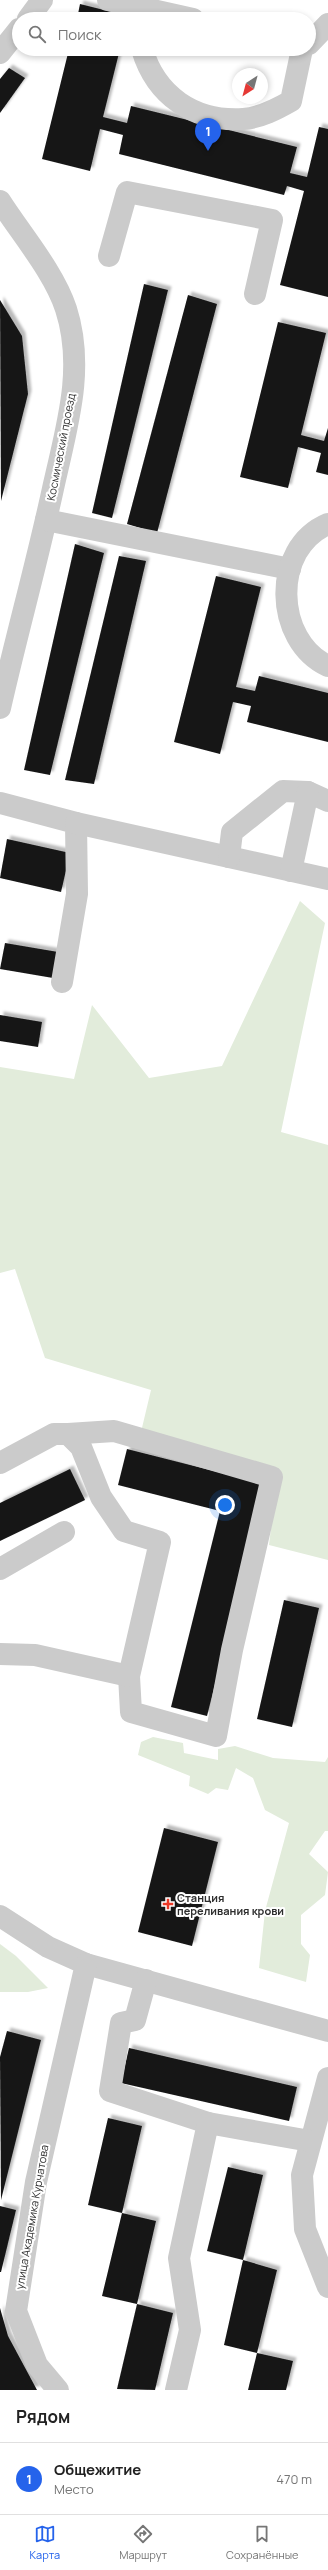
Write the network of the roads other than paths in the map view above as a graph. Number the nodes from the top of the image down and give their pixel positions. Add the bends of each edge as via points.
1 (42, 0) edge
2 (108, 0) edge
3 (33, 12) edge
4 (137, 12) edge
5 (328, 24) edge
6 (316, 37) edge
7 (12, 38) edge
8 (0, 53) edge
9 (144, 56) edge
10 (301, 56) edge
11 (0, 201) edge
12 (109, 256) dead end
13 (255, 294) dead end
14 (46, 520) junction
15 (328, 524) edge
16 (290, 569) junction
17 (328, 666) edge
18 (3, 676) edge
19 (0, 708) edge
20 (308, 792) junction
21 (328, 801) edge
22 (0, 803) edge
23 (76, 823) junction
24 (229, 856) junction
25 (290, 871) junction
26 (328, 879) edge
27 (62, 982) dead end
28 (68, 1434) junction
29 (0, 1463) edge
30 (64, 1532) dead end
31 (0, 1569) edge
32 (0, 1654) edge
33 (129, 1676) junction
34 (0, 1916) edge
35 (86, 1964) junction
36 (146, 1980) junction
37 (328, 2031) edge
38 (328, 2078) edge
39 (208, 2123) junction
40 (310, 2141) junction
41 (328, 2287) edge
42 (58, 2390) edge
43 (176, 2390) edge

1 - 3 street
2 - 4 street
5 - 6 street
7 - 8 street
9 - 10 street via 147,67 162,90 189,109 215,118 244,119 292,101
11 - 14 street, Космический проезд via 60,293 76,362 72,403
12 - 13 street via 127,192 272,220
14 - 16 street
14 - 18 street, Космический проезд
15 - 16 street via 303,545
16 - 17 street via 285,595 289,621 302,644
18 - 19 street, Космический проезд
20 - 21 street
20 - 24 street via 283,791 255,812 232,832
20 - 25 street
22 - 23 street
23 - 24 street
23 - 27 street via 77,894
24 - 25 street
25 - 26 street
28 - 29 street via 54,1434
28 - 33 street via 81,1447 102,1497 124,1531 160,1542
28 - 33 street via 114,1431 272,1477 232,1650 216,1736 131,1712
30 - 31 street
32 - 33 street via 35,1655
34 - 35 street via 48,1948
35 - 36 street
35 - 42 street, улица Академика Курчатова via 36,2182 16,2311 37,2365
36 - 37 street
36 - 39 street via 135,2020 121,2023 110,2091
38 - 40 street
39 - 40 street
39 - 43 street via 179,2258 190,2330
40 - 41 street via 302,2175 305,2229

